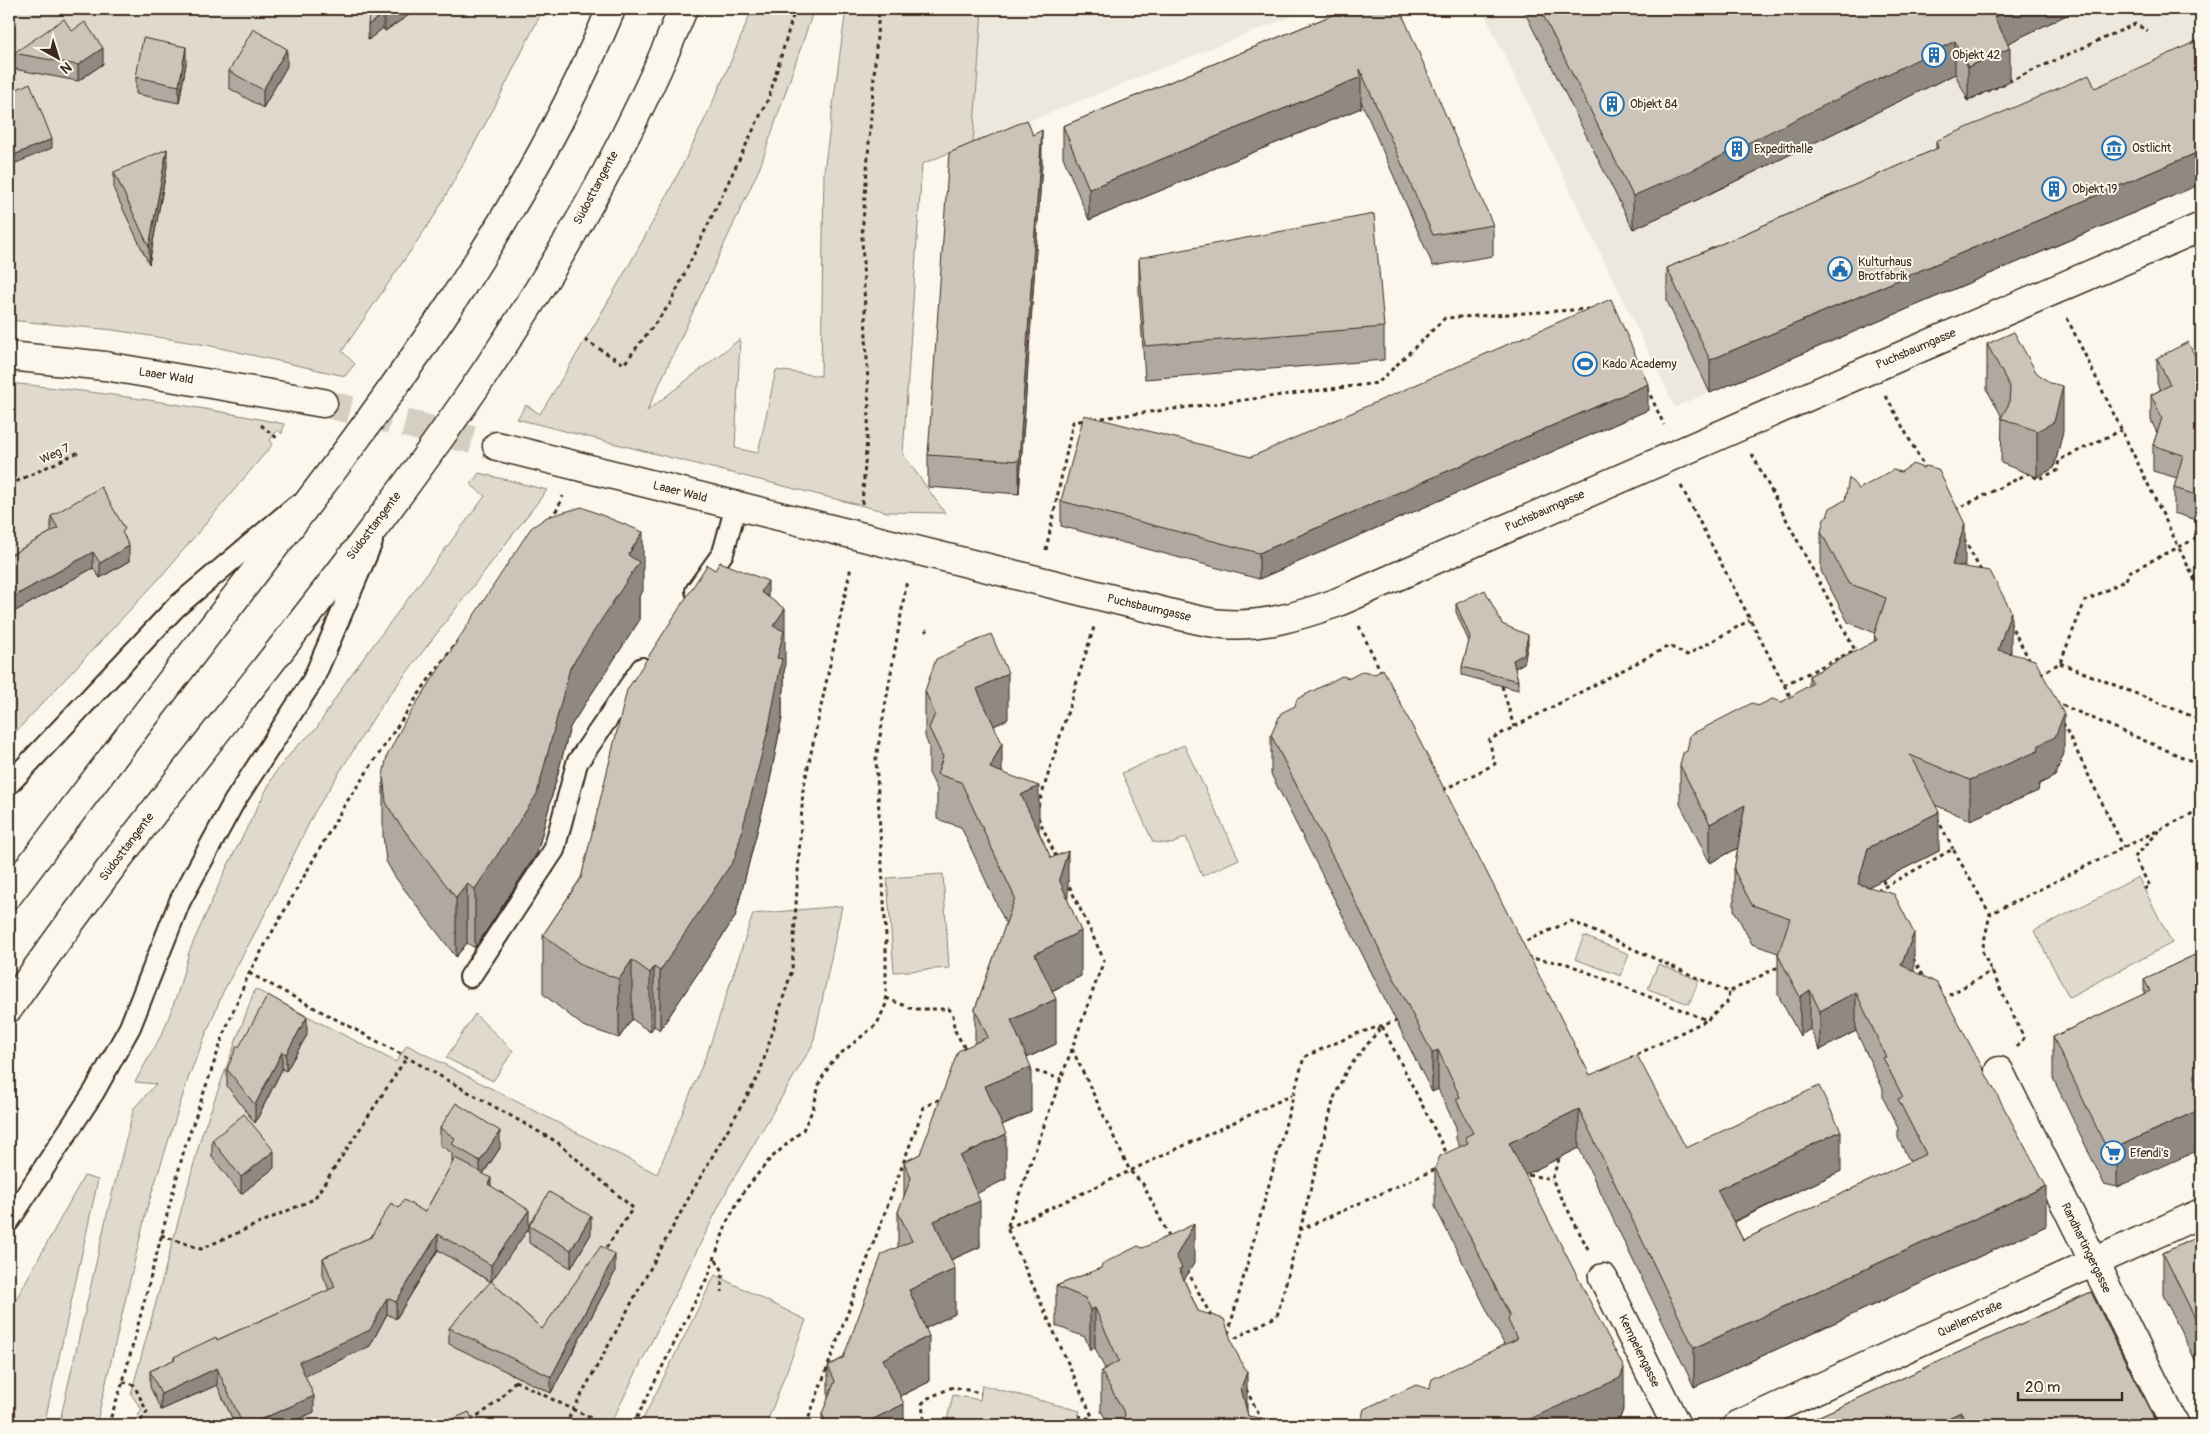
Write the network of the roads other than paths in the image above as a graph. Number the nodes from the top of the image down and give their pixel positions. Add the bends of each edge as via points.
1 (611, 9) edge
2 (683, 9) edge
3 (2201, 228) edge
4 (9, 356) edge
5 (323, 402) tunnel mouth
6 (498, 446) tunnel mouth
7 (328, 478) junction
8 (736, 506) junction
9 (383, 517) junction
10 (860, 537) joint
11 (683, 609) edge
12 (655, 650) edge
13 (9, 784) edge
14 (9, 894) edge
15 (470, 977) dead end
16 (9, 1008) edge
17 (1999, 1071) road end
18 (2201, 1213) edge
19 (9, 1221) edge
20 (2093, 1263) junction
21 (1603, 1278) road end
22 (1676, 1425) edge
23 (1738, 1425) edge
24 (2175, 1425) edge

1 - 7 main road via 534,168 484,254
2 - 9 main road, Südosttangente via 643,99 549,272
3 - 10 main road, Puchsbaumgasse via 1302,615 1262,624 1222,624
4 - 5 main road, Laaer Wald via 105,366
6 - 8 main road, Laaer Wald
7 - 13 lane via 176,608
7 - 14 main road
8 - 10 main road, Laaer Wald
8 - 11 lane via 723,553
9 - 16 main road, Südosttangente via 48,951
9 - 19 lane via 313,680 234,802 180,902 130,1027 94,1092
12 - 15 lane via 577,763 554,850
17 - 20 main road, Randhartingergasse
18 - 20 main road, Quellenstraße
20 - 23 main road, Quellenstraße
20 - 24 main road, Randhartingergasse
21 - 22 main road, Kempelengasse

